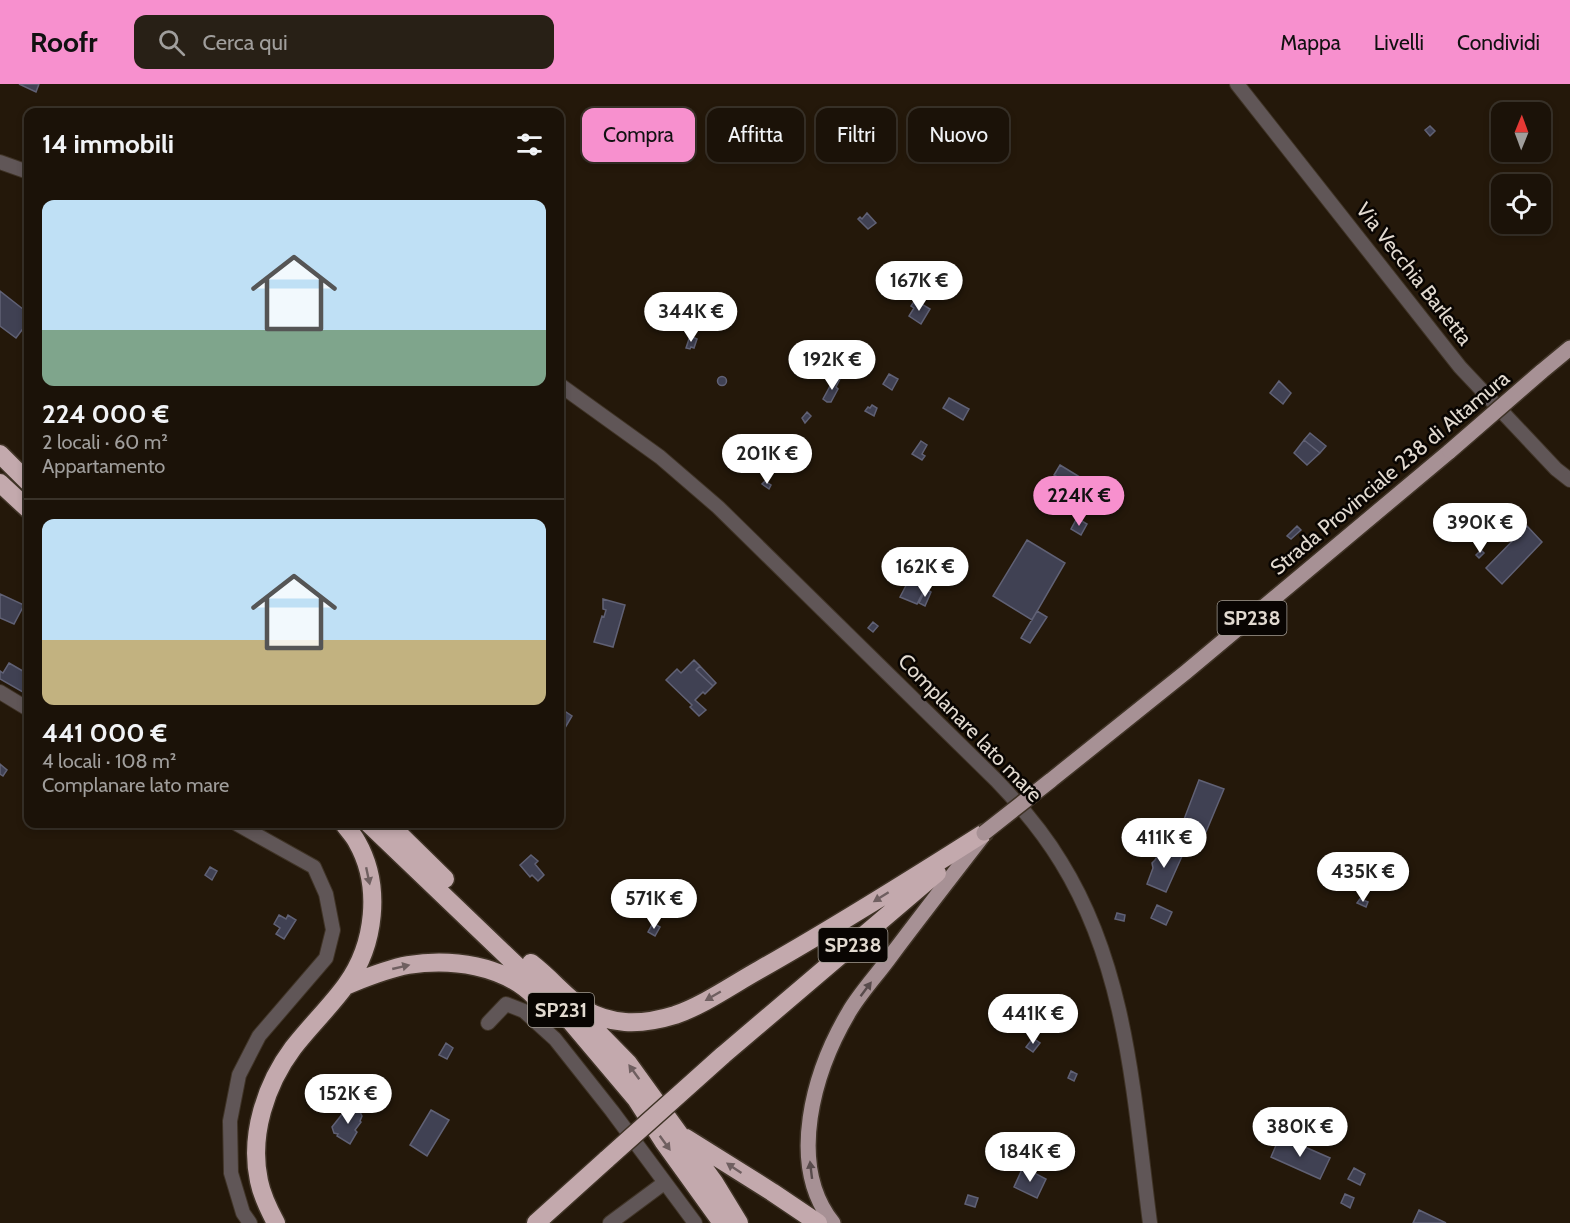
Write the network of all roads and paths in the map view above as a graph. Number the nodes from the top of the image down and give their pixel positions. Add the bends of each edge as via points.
1 (1237, 84) edge
2 (0, 162) edge
3 (24, 171) edge
4 (1570, 348) edge
5 (564, 388) edge
6 (0, 454) edge
7 (24, 478) edge
8 (1570, 480) edge
9 (0, 483) edge
10 (24, 505) edge
11 (0, 692) edge
12 (24, 707) edge
13 (244, 828) edge
14 (347, 828) edge
15 (373, 828) edge
16 (393, 828) edge
17 (984, 833) junction
18 (523, 957) junction
19 (345, 986) junction
20 (488, 1023) dead end
21 (626, 1085) junction
22 (678, 1132) junction
23 (664, 1183) junction
24 (250, 1223) edge
25 (276, 1223) edge
26 (536, 1223) edge
27 (610, 1223) edge
28 (695, 1223) edge
29 (722, 1223) edge
30 (739, 1223) edge
31 (818, 1223) edge
32 (833, 1223) edge
33 (1150, 1223) edge

1 - 8 street, Via Vecchia Barletta via 1460,367
2 - 3 street
4 - 17 main road, Strada Provinciale 238 di Altamura / SP238, bridge via 1195,665
5 - 33 street, Complanare lato mare via 660,457 718,507 996,780 1047,840 1075,888 1115,992 1127,1045
6 - 7 highway
9 - 10 highway
11 - 12 street
13 - 24 street via 314,867 326,894 333,930 326,958 259,1036 239,1075 230,1121 231,1173
14 -> 19 highway via 357,842 369,874 372,912 365,949
15 - 21 highway, SP231 via 537,984
16 - 18 highway, SP231
17 -> 18 highway via 796,949 675,1015 626,1022 602,1017 579,1008
17 - 26 highway, SP238, bridge via 722,1056
32 -> 17 main road, Strada Provinciale 238 di Altamura via 813,1184 808,1144 814,1092 822,1067 849,1012
22 -> 18 highway, SP231 via 628,1063
19 -> 21 highway via 408,965 461,964 487,969 510,978 531,993 606,1078
19 - 25 highway via 293,1048 264,1101 258,1126 259,1180
20 - 23 street via 506,1004 524,1011 555,1039
21 -> 29 highway, SP231
22 - 30 highway, SP231
31 -> 22 highway
23 - 27 street
23 - 28 street

